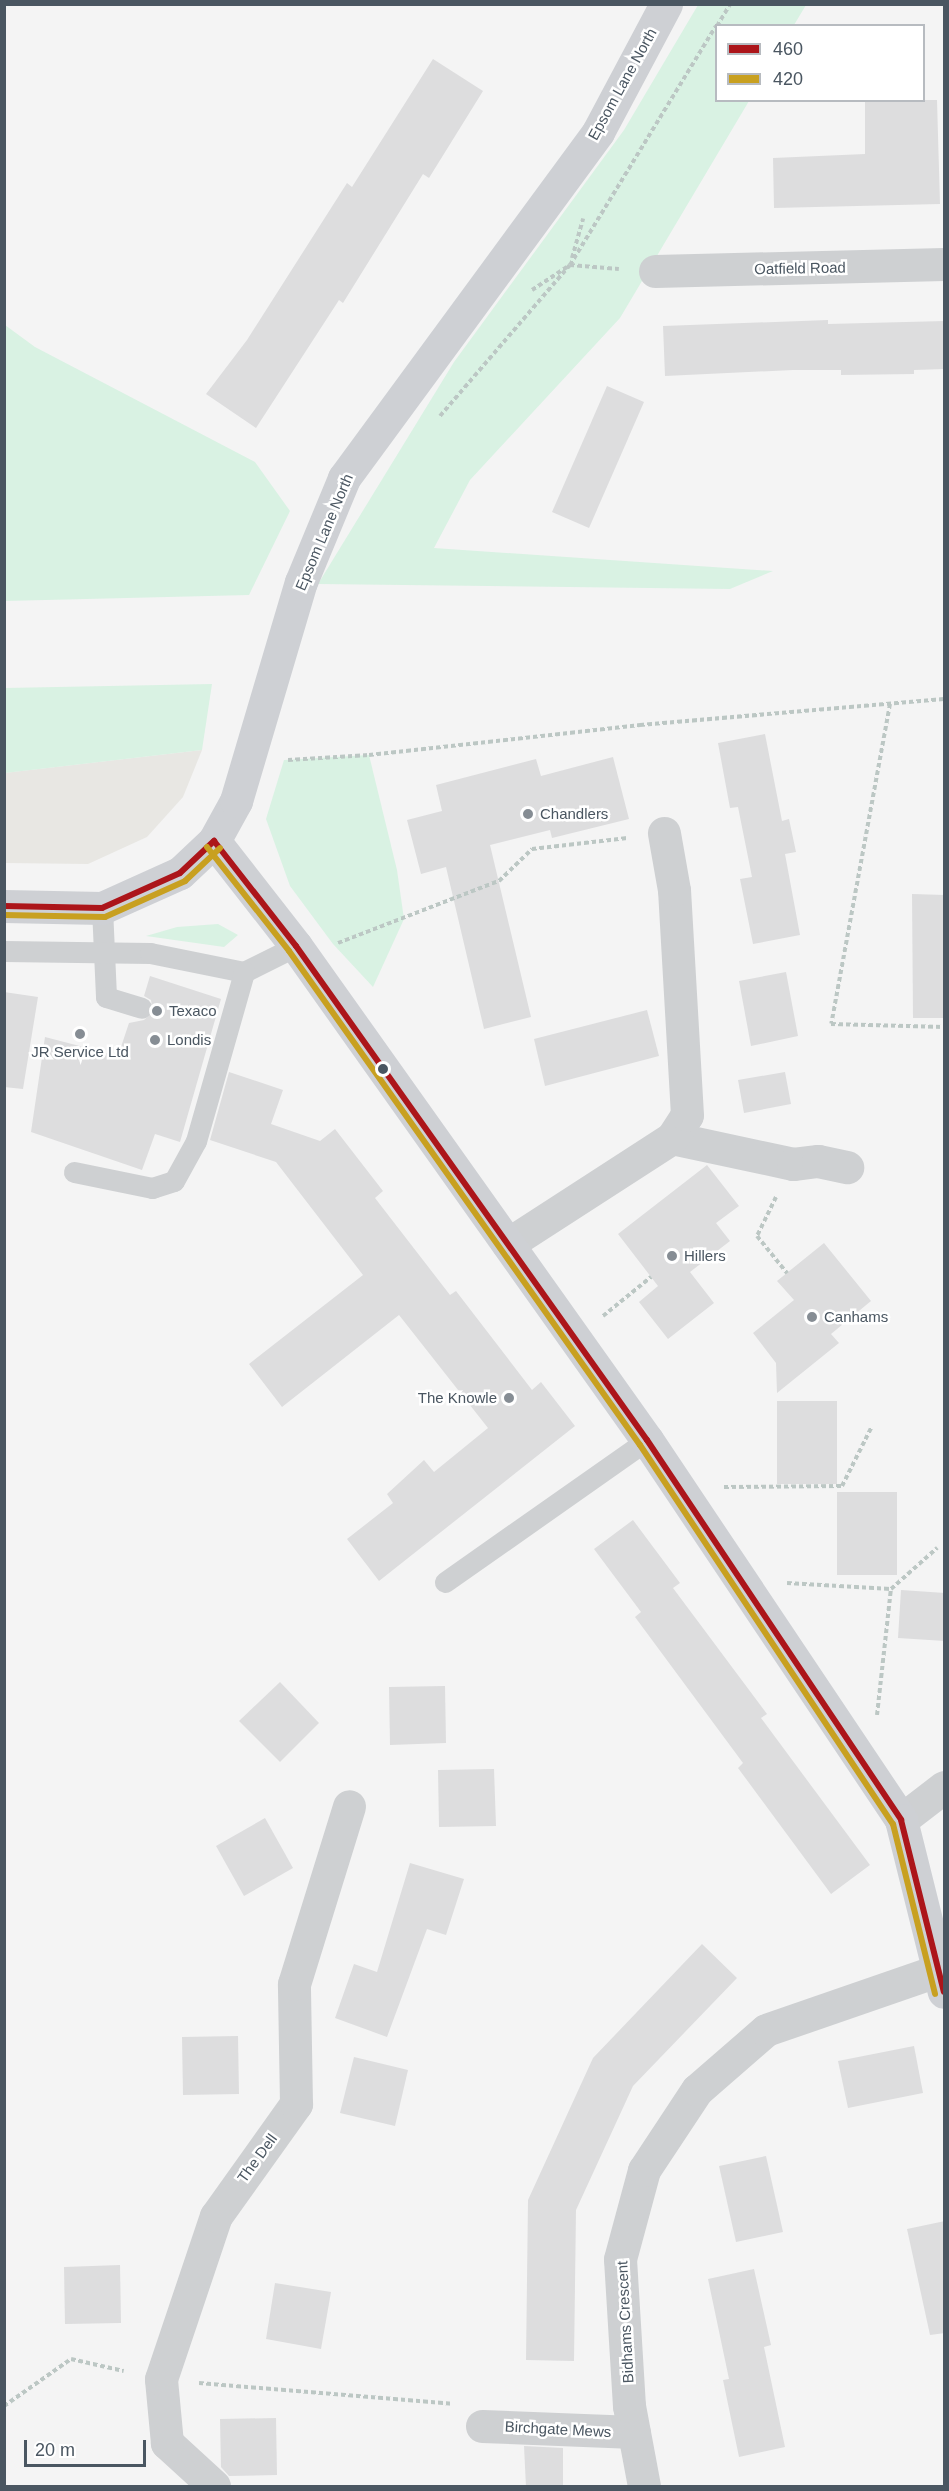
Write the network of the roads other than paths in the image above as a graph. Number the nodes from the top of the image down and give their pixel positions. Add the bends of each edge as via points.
1 (666, 4) edge
2 (945, 264) edge
3 (655, 271) road end
4 (664, 833) road end
5 (214, 841) junction
6 (4, 906) edge
7 (102, 908) junction
8 (296, 946) junction
9 (4, 951) edge
10 (102, 951) junction
11 (244, 972) junction
12 (141, 1008) dead end
13 (672, 1138) junction
14 (847, 1167) dead end
15 (74, 1172) dead end
16 (508, 1244) junction
17 (647, 1440) junction
18 (445, 1582) dead end
19 (945, 1787) edge
20 (349, 1806) dead end
21 (901, 1820) junction
22 (942, 1981) edge
23 (482, 2426) dead end
24 (634, 2432) junction
25 (214, 2487) edge
26 (644, 2487) edge

1 - 5 street, Epsom Lane North via 598,132 344,478 301,582 236,801
2 - 3 street, Oatfield Road
4 - 13 street via 674,890 687,1115
5 - 7 street, Epsom Lane North via 180,873
5 - 8 street
6 - 7 street, Epsom Lane North
7 - 10 lane
8 - 11 lane
8 - 16 street
9 - 10 lane
10 - 11 lane via 150,953
10 - 12 lane via 106,997
11 - 15 lane via 220,1025 196,1141 174,1181 152,1188
13 - 14 street via 793,1164 818,1161
13 - 16 street
16 - 17 street
17 - 18 lane
17 - 21 street
19 - 21 street
20 - 25 street, The Dell via 294,1984 296,2104 216,2216 161,2379 167,2443
21 - 22 street
22 - 24 street, Bidhams Crescent via 766,2030 697,2090 644,2170 620,2259
23 - 24 street, Birchgate Mews
24 - 26 street, Bidhams Crescent

